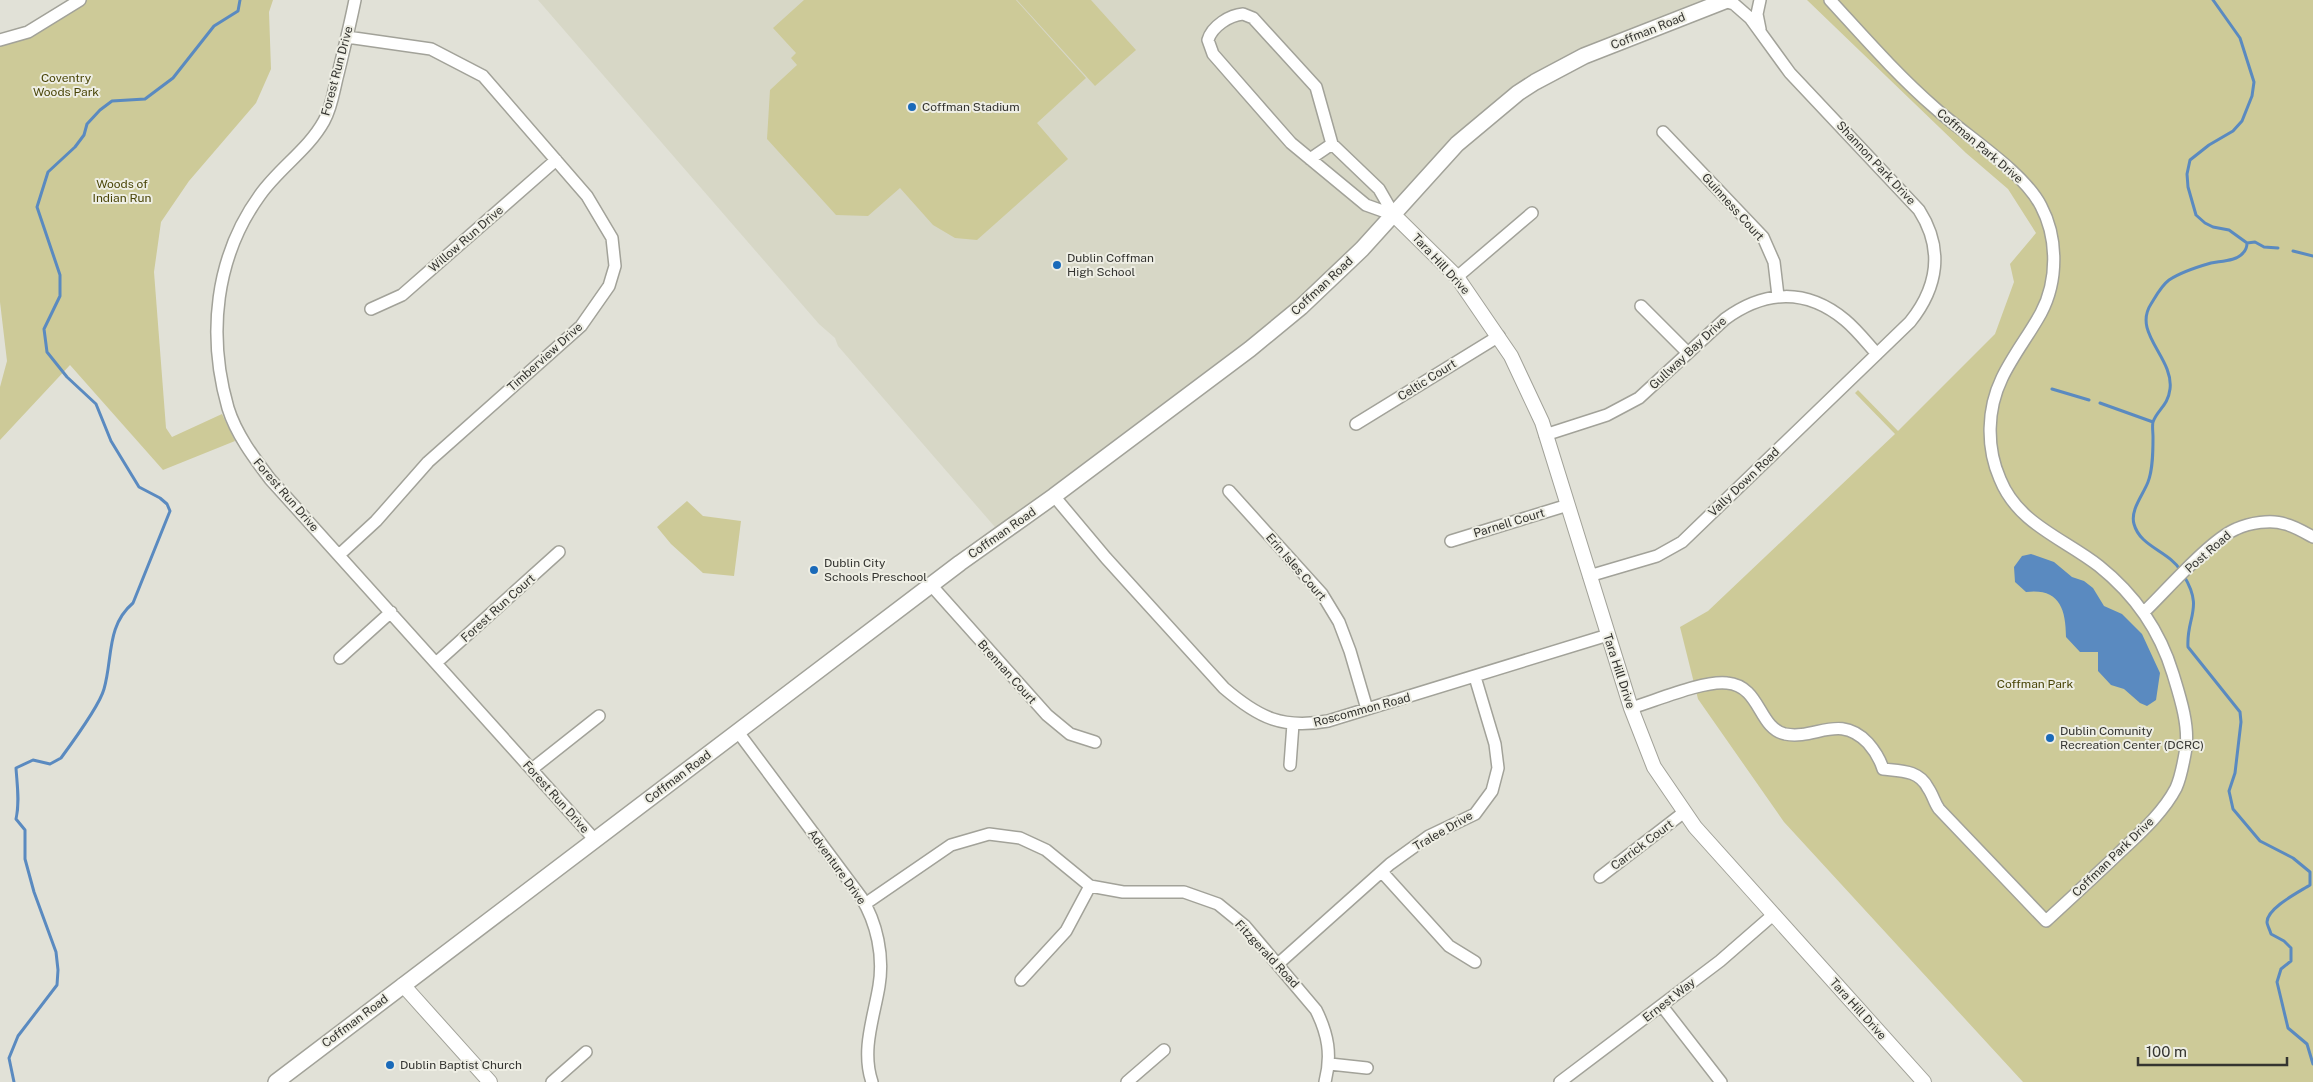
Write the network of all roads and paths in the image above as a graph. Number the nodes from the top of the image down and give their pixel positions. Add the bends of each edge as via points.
1 (80, 0) edge
2 (355, 0) edge
3 (1760, 0) edge
4 (1830, 0) edge
5 (1726, 1) edge
6 (1762, 35) junction
7 (347, 37) junction
8 (0, 40) edge
9 (1663, 132) dead end
10 (1332, 144) junction
11 (1310, 159) junction
12 (556, 160) junction
13 (1532, 213) dead end
14 (1394, 215) junction
15 (1457, 277) junction
16 (1778, 296) junction
17 (1641, 306) dead end
18 (371, 309) dead end
19 (1499, 336) junction
20 (1688, 353) junction
21 (1877, 354) junction
22 (1356, 424) dead end
23 (1545, 435) junction
24 (1229, 491) dead end
25 (1054, 496) junction
26 (1568, 505) junction
27 (2313, 537) edge
28 (1451, 541) dead end
29 (559, 552) dead end
30 (339, 555) junction
31 (1589, 576) junction
32 (931, 585) junction
33 (391, 612) junction
34 (2144, 612) junction
35 (1608, 635) junction
36 (340, 658) dead end
37 (436, 663) junction
38 (1475, 677) junction
39 (1632, 708) junction
40 (1367, 709) junction
41 (599, 716) dead end
42 (1293, 724) junction
43 (738, 732) junction
44 (1095, 742) dead end
45 (1290, 765) dead end
46 (532, 769) junction
47 (1684, 813) junction
48 (595, 840) junction
49 (1382, 872) junction
50 (1600, 877) dead end
51 (1090, 886) junction
52 (865, 904) junction
53 (1774, 914) junction
54 (1475, 962) dead end
55 (1278, 964) junction
56 (1021, 980) dead end
57 (403, 985) junction
58 (1662, 1006) junction
59 (1164, 1050) dead end
60 (586, 1052) dead end
61 (1330, 1064) junction
62 (1367, 1068) dead end
63 (276, 1082) edge
64 (490, 1082) edge
65 (552, 1082) edge
66 (872, 1082) edge
67 (1127, 1082) edge
68 (1325, 1082) edge
69 (1560, 1082) edge
70 (1721, 1082) edge
71 (1924, 1082) edge

1 - 8 street via 28,32
2 - 7 street, Forest Run Drive
3 - 6 street, Shannon Park Drive via 1757,18
4 - 34 street, Coffman Park Drive via 1909,84 2019,177 2041,204 2052,244 2052,278 2043,310 1996,393 1991,418 1992,450 1999,478 2024,514 2041,529 2098,565
5 - 6 street, Shannon Park Drive via 1746,13
5 - 14 main road, Coffman Road via 1584,56 1535,82 1502,105 1457,144
6 - 21 street, Shannon Park Drive via 1790,73 1910,198 1926,220 1936,256 1929,294 1910,322
7 - 12 street, Timberview Drive via 431,49 482,76
7 - 30 street, Forest Run Drive via 325,119 313,139 262,192 246,216 223,270 216,320 217,355 228,409 241,436 270,479
9 - 16 street, Guinness Court via 1763,237 1774,262
10 - 11 street
10 - 11 street via 1322,100 1312,80 1254,18 1243,14 1231,16 1210,36 1210,50 1283,134
10 - 14 street via 1379,189
11 - 14 street via 1366,205
12 - 18 street, Willow Run Drive via 402,295
12 - 30 street, Timberview Drive via 587,196 612,238 615,266 609,286 581,326 428,462 376,522
13 - 15 street
14 - 15 street, Tara Hill Drive
14 - 25 main road, Coffman Road via 1301,308
15 - 19 street, Tara Hill Drive
16 - 20 street, Gullway Bay Drive via 1758,300 1739,309
16 - 21 street, Gullway Bay Drive via 1797,297 1831,310
17 - 20 street
19 - 22 street, Celtic Court
19 - 23 street, Tara Hill Drive via 1538,414
20 - 23 street, Gullway Bay Drive via 1654,386 1624,406 1607,415
21 - 31 street, Vally Down Road via 1682,542 1656,556
23 - 26 street, Tara Hill Drive
24 - 40 street, Erin Isles Court via 1322,594 1342,629
25 - 32 main road, Coffman Road
25 - 42 street, Roscommon Road via 1224,688 1264,716
26 - 28 street, Parnell Court
26 - 31 street, Tara Hill Drive
27 - 34 street, Post Road via 2275,522 2234,529
29 - 37 street, Forest Run Court
30 - 33 street, Forest Run Drive
31 - 35 street, Tara Hill Drive
32 - 43 main road, Coffman Road
32 - 44 street, Brennan Court via 1047,715 1070,734
33 - 36 street
33 - 37 street, Forest Run Drive
34 - 39 street, Coffman Park Drive via 2167,654 2185,722 2186,746 2176,787 2146,827 2046,920 1939,809 1925,782 1914,772 1882,769 1881,760 1862,737 1840,728 1785,734 1775,730 1749,692 1740,686 1721,682
35 - 38 street, Roscommon Road
35 - 39 street, Tara Hill Drive
37 - 46 street, Forest Run Drive
38 - 40 street, Roscommon Road
38 - 49 street, Tralee Drive via 1496,744 1498,768 1492,791 1475,814 1429,836
39 - 47 street, Tara Hill Drive via 1654,767
40 - 42 street, Roscommon Road via 1328,721
41 - 46 street
42 - 45 street
43 - 48 main road, Coffman Road
43 - 52 street, Adventure Drive
46 - 48 street, Forest Run Drive
47 - 50 street, Carrick Court
47 - 53 street, Tara Hill Drive
48 - 57 main road, Coffman Road
49 - 54 street via 1449,946
49 - 55 street, Tralee Drive
51 - 52 street, Fitzgerald Road via 1046,850 1020,838 989,834 951,845
51 - 55 street, Fitzgerald Road via 1123,892 1184,892 1218,904 1245,926
51 - 56 street via 1066,931
52 - 66 street, Adventure Drive via 878,940 881,965 868,1059
53 - 58 street, Ernest Way
53 - 71 street, Tara Hill Drive
55 - 61 street, Fitzgerald Road via 1323,1023
57 - 63 main road, Coffman Road
57 - 64 street
58 - 69 street, Ernest Way
58 - 70 street
59 - 67 street
60 - 65 street
61 - 62 street
61 - 68 street

